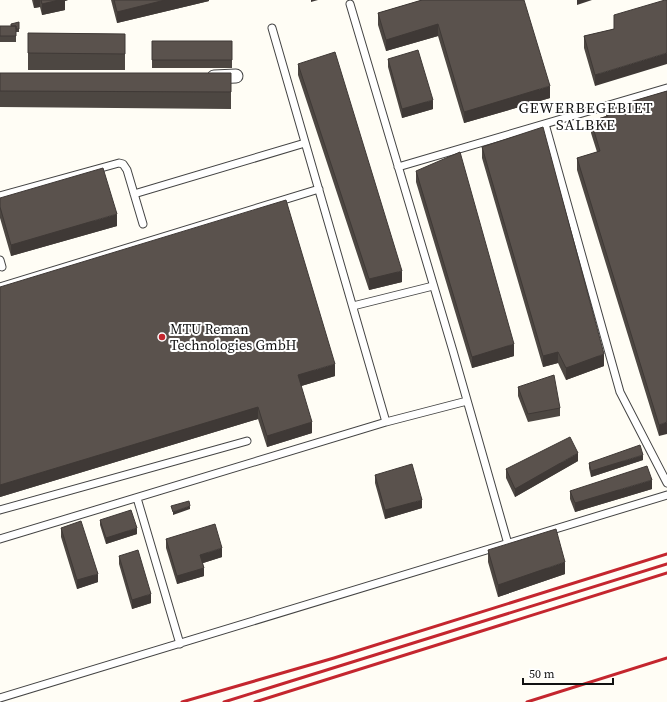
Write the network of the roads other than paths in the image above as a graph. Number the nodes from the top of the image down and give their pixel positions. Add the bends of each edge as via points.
1 (350, 4) dead end
2 (272, 28) dead end
3 (236, 76) dead end
4 (204, 77) edge
5 (667, 88) edge
6 (545, 124) junction
7 (306, 143) junction
8 (398, 167) junction
9 (319, 189) junction
10 (134, 194) junction
11 (0, 196) edge
12 (143, 224) dead end
13 (433, 286) junction
14 (0, 287) edge
15 (353, 306) junction
16 (467, 401) junction
17 (386, 422) junction
18 (246, 441) dead end
19 (667, 483) edge
20 (667, 495) edge
21 (137, 498) junction
22 (0, 510) edge
23 (0, 539) edge
24 (508, 544) junction
25 (180, 644) junction
26 (0, 698) edge

1 - 8 lane
2 - 7 lane
3 - 4 street
5 - 6 lane
6 - 8 lane
6 - 19 lane via 620,392
7 - 9 lane
7 - 10 lane
8 - 13 lane
9 - 14 lane
9 - 15 lane
10 - 11 lane via 127,170 119,163
10 - 12 lane
13 - 15 lane
13 - 16 lane
15 - 17 lane
16 - 17 lane
16 - 24 lane
17 - 21 lane
18 - 22 lane
20 - 24 lane
21 - 23 lane
21 - 25 lane
24 - 25 lane
25 - 26 lane

